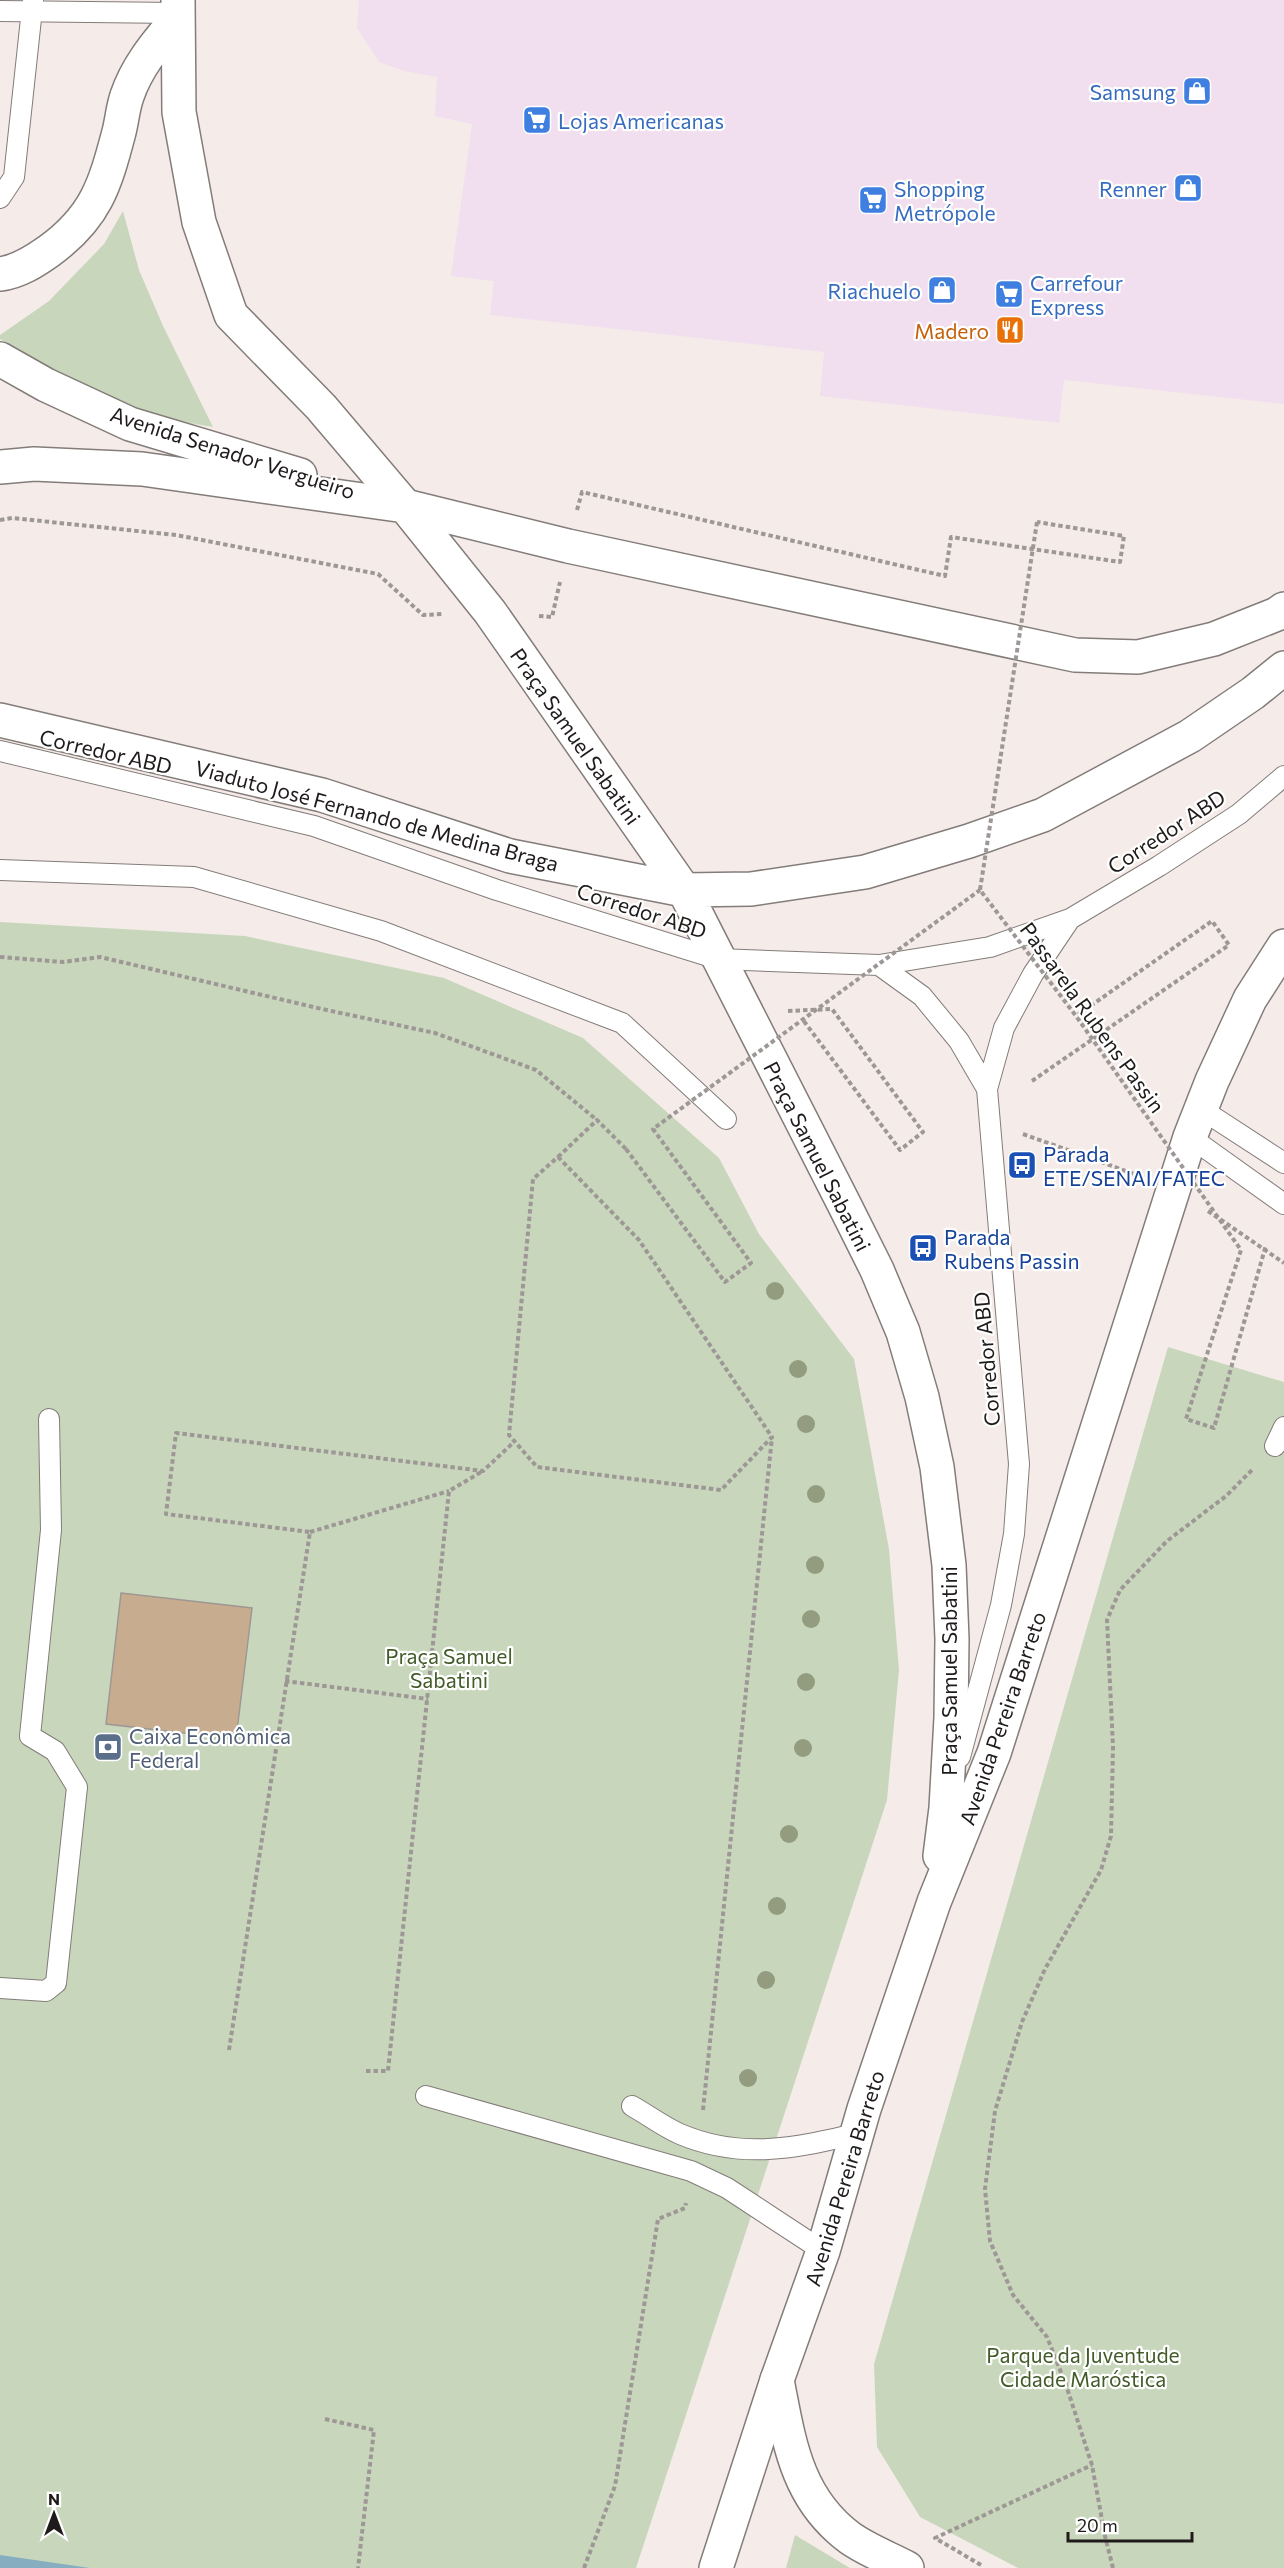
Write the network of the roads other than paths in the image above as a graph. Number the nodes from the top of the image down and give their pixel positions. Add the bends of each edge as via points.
1 (32, 6) edge
2 (0, 10) edge
3 (177, 11) edge
4 (0, 198) edge
5 (0, 274) edge
6 (0, 359) edge
7 (0, 467) edge
8 (405, 506) junction
9 (1284, 609) edge
10 (1284, 668) edge
11 (0, 720) edge
12 (0, 751) edge
13 (1284, 776) edge
14 (0, 870) edge
15 (684, 890) junction
16 (1070, 919) junction
17 (1284, 946) edge
18 (718, 960) junction
19 (879, 965) junction
20 (987, 1089) junction
21 (726, 1119) dead end
22 (1195, 1123) junction
23 (1284, 1162) edge
24 (1284, 1204) edge
25 (50, 1419) dead end
26 (1284, 1427) edge
27 (1275, 1446) road end
28 (946, 1808) junction
29 (934, 1902) junction
30 (0, 1988) edge
31 (426, 2096) dead end
32 (633, 2106) dead end
33 (856, 2134) junction
34 (823, 2251) junction
35 (777, 2380) junction
36 (716, 2568) edge
37 (907, 2568) edge

1 - 2 lane
1 - 3 lane
1 - 4 lane via 14,177
3 - 5 main road via 149,52 127,96 97,202 65,240 37,260
3 - 8 main road, Praça Samuel Sabatini via 179,112 197,211 231,315 321,407
6 - 8 main road, Avenida Senador Vergueiro via 130,424
7 - 8 main road via 34,464 142,469
8 - 9 main road via 568,546 1075,655 1138,657 1214,639
8 - 15 main road, Praça Samuel Sabatini via 490,612
10 - 15 main road via 1190,736 1043,815 865,872 751,889
11 - 15 main road, Viaduto José Fernando de Medina Braga via 322,795 510,856
12 - 18 lane, Corredor ABD via 314,826 497,890
13 - 16 lane, Corredor ABD via 1239,814
14 - 21 lane via 194,877 381,931 622,1023
15 - 18 main road, Praça Samuel Sabatini
16 - 19 lane, Corredor ABD via 990,947
16 - 20 lane, Corredor ABD via 1033,974 1004,1028
17 - 22 main road, Avenida Pereira Barreto via 1250,999
18 - 19 lane, Corredor ABD
18 - 28 main road, Praça Samuel Sabatini via 877,1270 903,1332 922,1397 937,1467 949,1565 952,1639
19 - 20 lane via 922,996 959,1041
20 - 28 lane, Corredor ABD via 1019,1464 1014,1534 1000,1605
22 - 23 lane
22 - 24 lane
22 - 29 main road, Avenida Pereira Barreto via 994,1753
25 - 30 lane via 51,1530 30,1736 55,1751 78,1787 56,1983 46,1991
26 - 27 lane
28 - 29 main road, Praça Samuel Sabatini
29 - 33 main road, Avenida Pereira Barreto
31 - 34 lane via 691,2171 727,2188
32 - 33 lane via 678,2133 720,2147 762,2151
33 - 34 main road, Avenida Pereira Barreto
34 - 35 main road, Avenida Pereira Barreto
35 - 36 main road, Avenida Pereira Barreto
35 - 37 main road via 789,2443 802,2481 819,2511 851,2538

